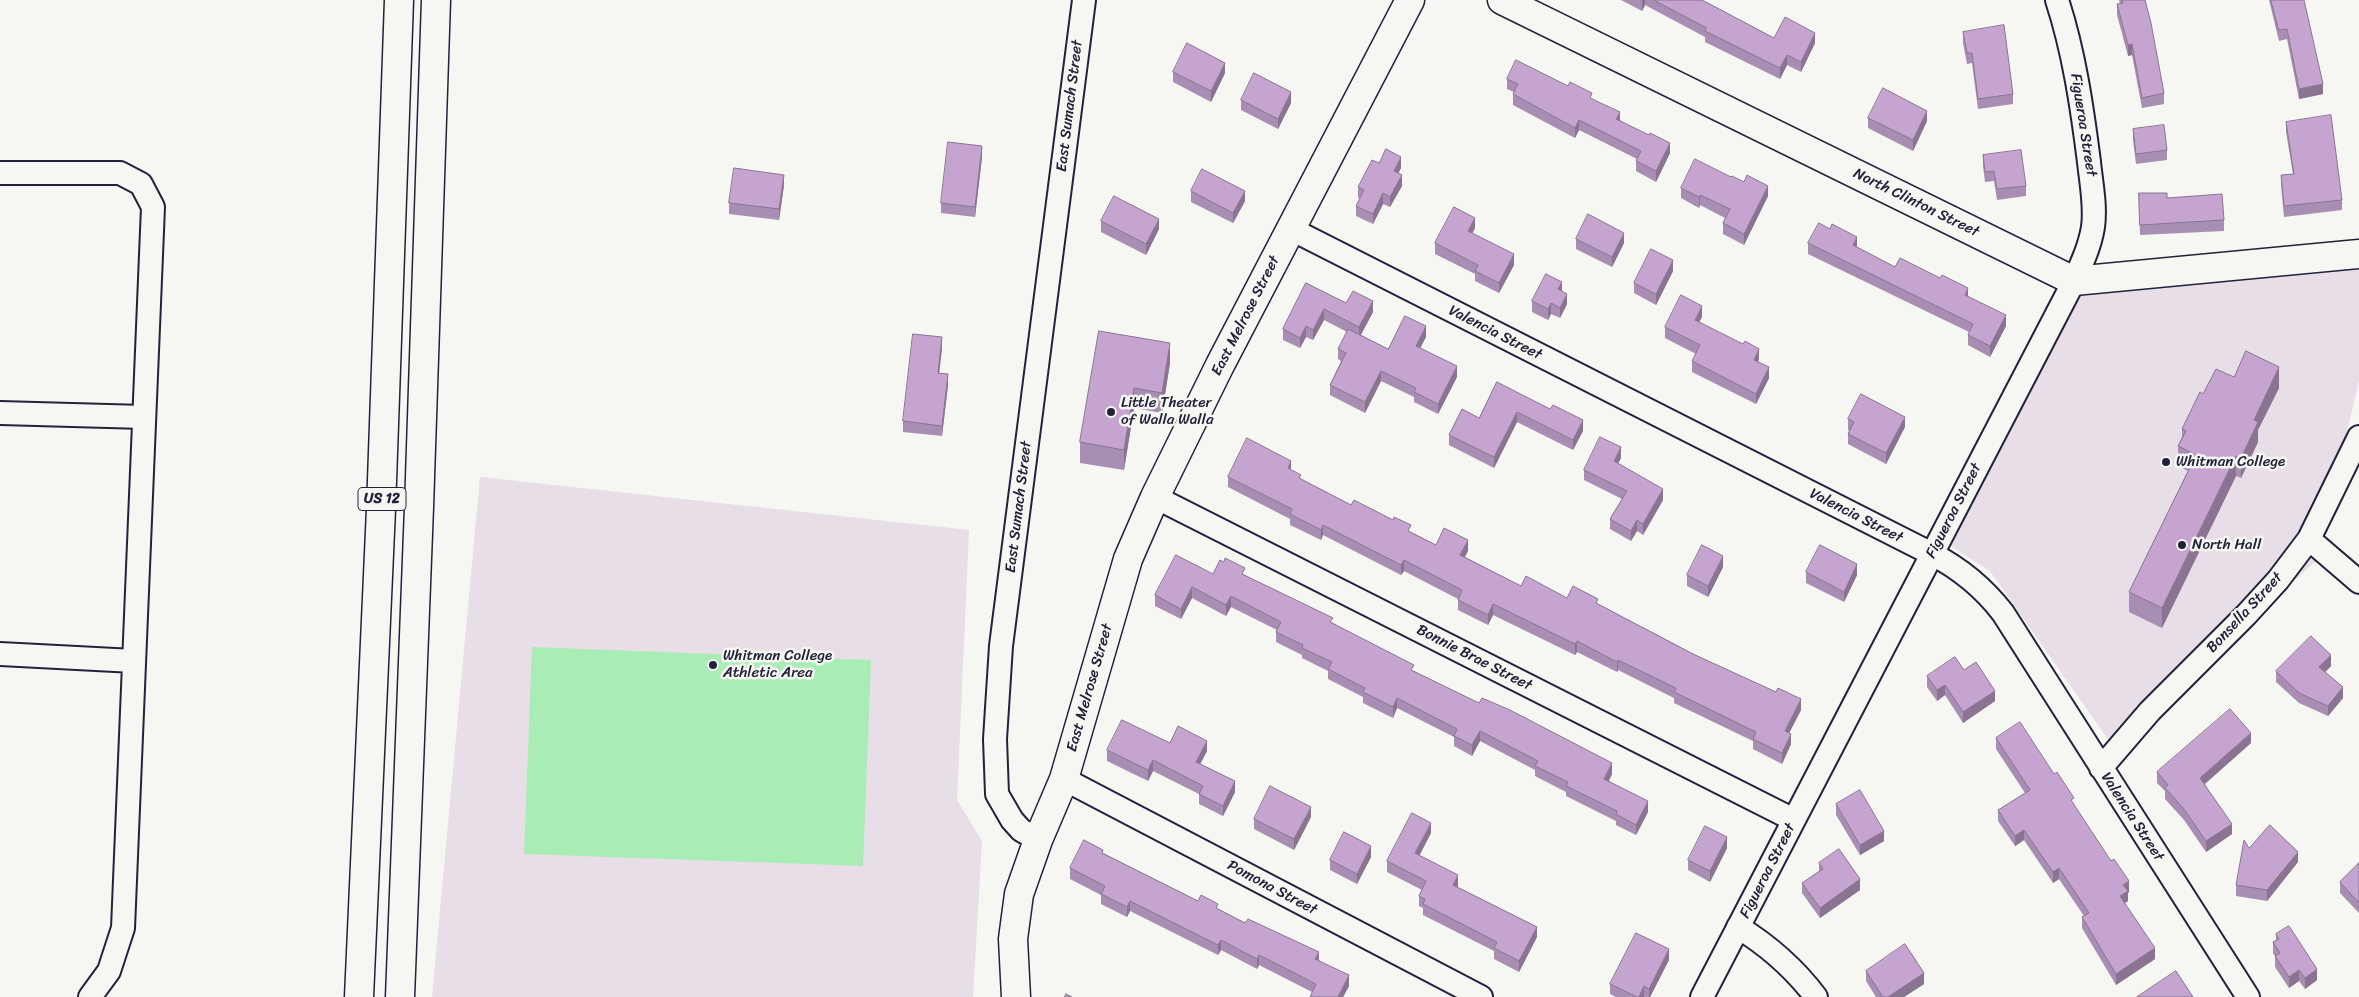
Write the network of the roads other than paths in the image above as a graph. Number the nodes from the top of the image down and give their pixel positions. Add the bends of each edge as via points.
1 (399, 0) edge
2 (436, 0) edge
3 (1084, 0) edge
4 (1410, 0) edge
5 (1502, 0) edge
6 (2057, 0) edge
7 (0, 173) edge
8 (1291, 229) junction
9 (2359, 254) edge
10 (2074, 281) junction
11 (0, 412) edge
12 (144, 418) junction
13 (2359, 438) edge
14 (1155, 497) junction
15 (2309, 538) junction
16 (1932, 554) junction
17 (2359, 582) edge
18 (0, 654) edge
19 (134, 662) junction
20 (2101, 768) junction
21 (1064, 779) junction
22 (1794, 820) junction
23 (1038, 840) junction
24 (1738, 927) junction
25 (90, 997) edge
26 (359, 997) edge
27 (400, 997) edge
28 (1016, 997) edge
29 (1481, 997) edge
30 (1702, 997) edge
31 (1816, 997) edge
32 (2248, 997) edge

1 - 26 main road, US 12
2 - 27 main road, US 12
3 - 23 street, East Sumach Street via 1001,646 997,794 1012,820
4 - 8 main road, East Melrose Street
5 - 10 main road, North Clinton Street
6 - 10 street, Figueroa Street via 2076,74 2092,187 2093,225 2089,246
7 - 12 street via 120,173 141,184 152,207
8 - 14 main road, East Melrose Street
8 - 16 street, Valencia Street
9 - 10 main road
10 - 16 street, Figueroa Street
11 - 12 street
12 - 19 street
13 - 15 street, Bonsella Street
14 - 21 main road, East Melrose Street via 1128,559
14 - 22 street, Bonnie Brae Street
15 - 17 street
15 - 20 street, Bonsella Street via 2278,580 2150,711
16 - 20 street, Valencia Street via 1972,578 1989,595
16 - 22 street, Figueroa Street
18 - 19 street
19 - 25 street via 123,928 109,970
20 - 32 street, Valencia Street
21 - 23 main road, East Melrose Street
21 - 29 street, Pomona Street
22 - 24 street, Figueroa Street
23 - 28 main road via 1020,894 1014,930
24 - 30 street, Figueroa Street
24 - 31 street via 1778,956

